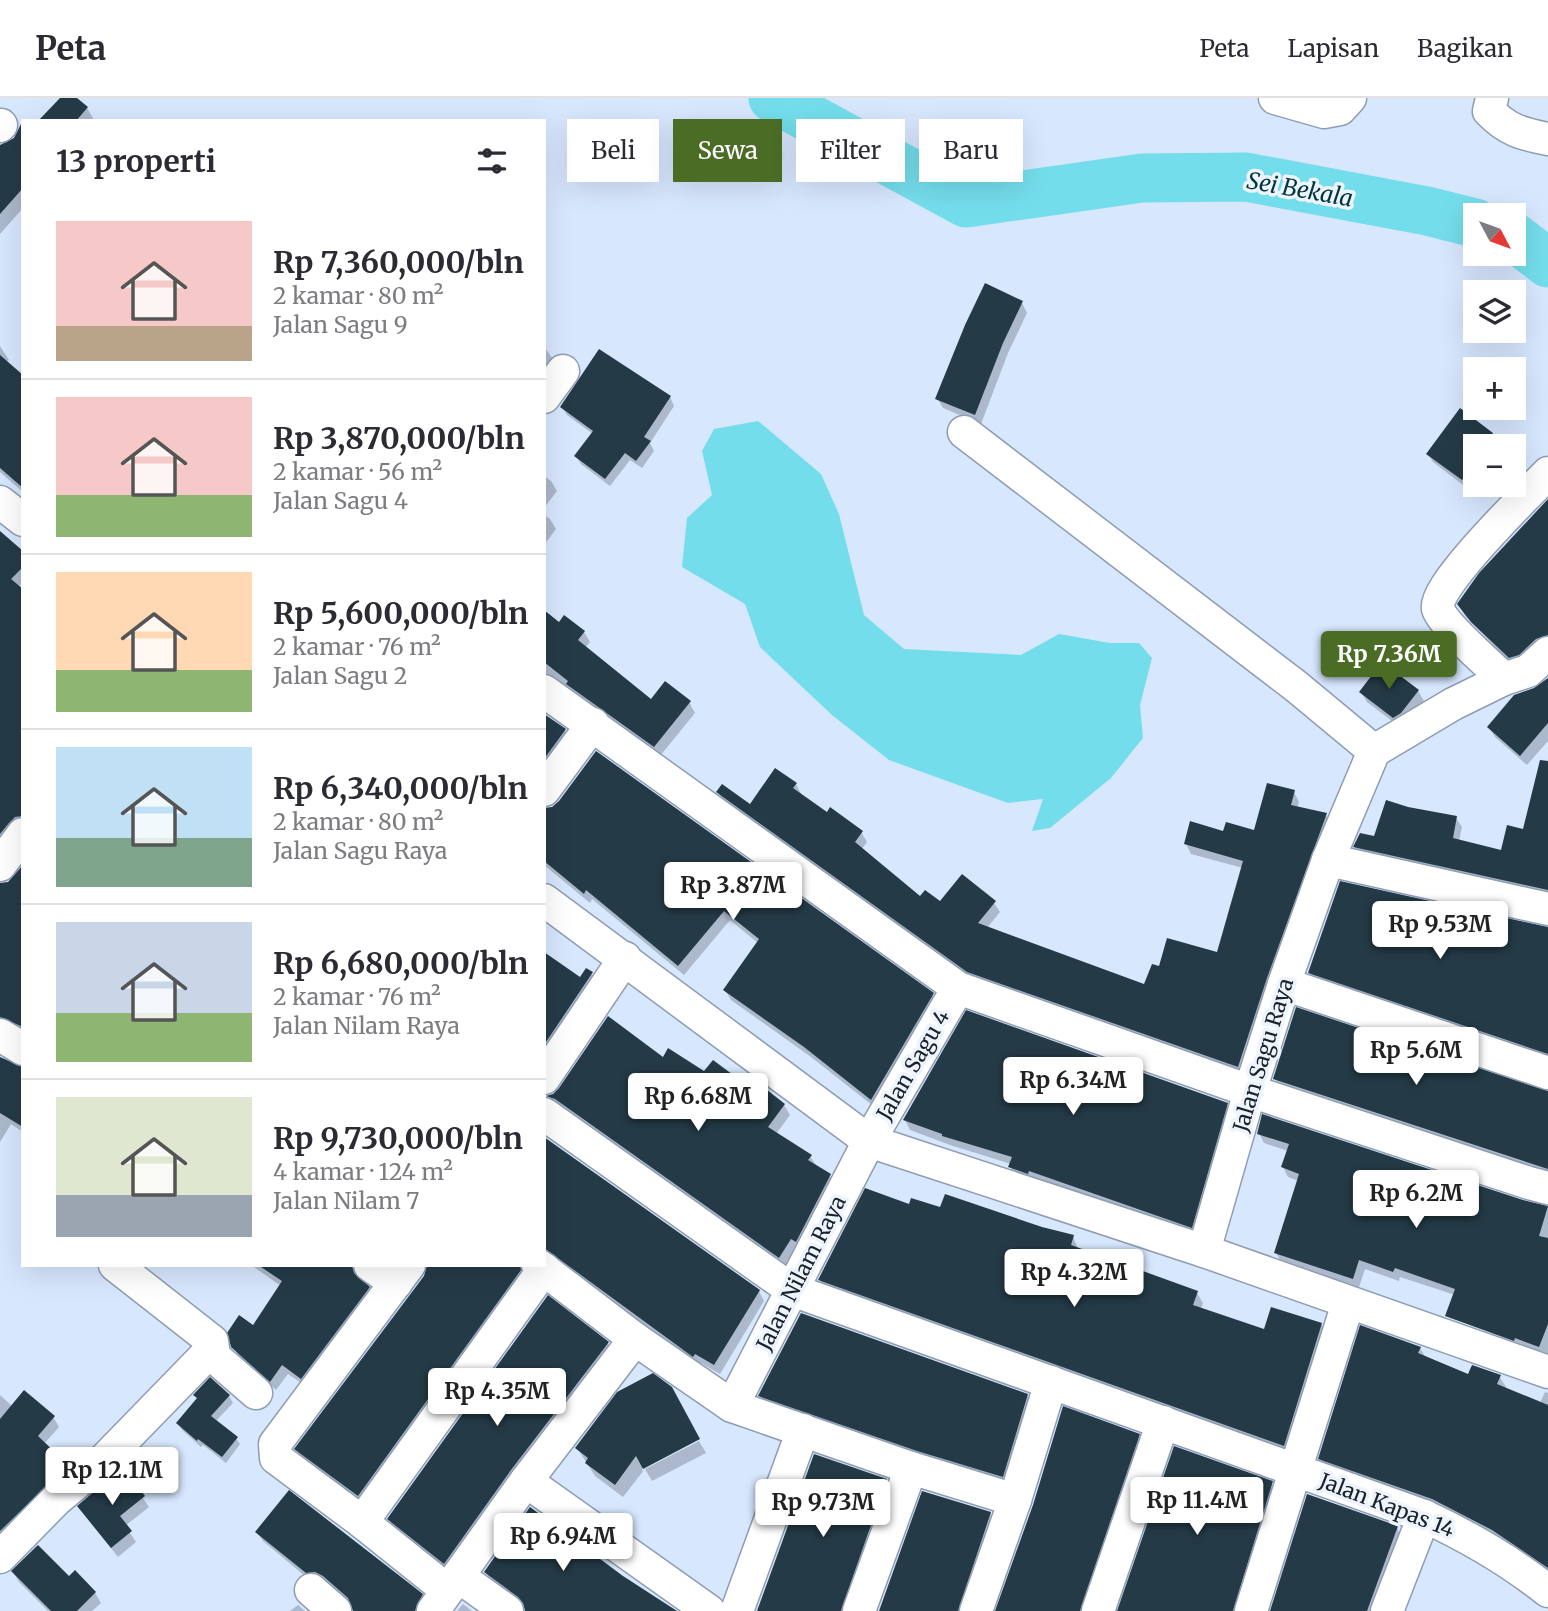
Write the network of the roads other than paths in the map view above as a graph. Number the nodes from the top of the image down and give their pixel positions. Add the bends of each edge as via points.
1 (1275, 98) edge
2 (1350, 98) edge
3 (1492, 98) edge
4 (1548, 139) edge
5 (563, 371) dead end
6 (546, 394) edge
7 (964, 432) dead end
8 (1548, 473) edge
9 (0, 502) edge
10 (21, 518) edge
11 (1548, 653) edge
12 (1504, 679) junction
13 (546, 692) edge
14 (593, 724) junction
15 (1374, 751) junction
16 (546, 787) edge
17 (21, 837) edge
18 (1328, 860) junction
19 (0, 865) edge
20 (546, 901) edge
21 (1548, 909) edge
22 (625, 958) junction
23 (1284, 984) junction
24 (958, 988) junction
25 (1548, 1073) edge
26 (546, 1075) edge
27 (1250, 1091) junction
28 (546, 1115) edge
29 (869, 1141) junction
30 (1548, 1188) edge
31 (1204, 1251) junction
32 (118, 1267) edge
33 (376, 1267) edge
34 (541, 1267) edge
35 (402, 1274) edge
36 (792, 1290) junction
37 (1348, 1303) junction
38 (635, 1339) junction
39 (210, 1353) junction
40 (1548, 1372) edge
41 (1051, 1382) junction
42 (256, 1394) dead end
43 (732, 1406) junction
44 (1163, 1422) junction
45 (803, 1430) junction
46 (911, 1468) junction
47 (1294, 1470) junction
48 (526, 1480) junction
49 (1015, 1500) junction
50 (1424, 1516) junction
51 (362, 1522) junction
52 (0, 1557) edge
53 (311, 1590) dead end
54 (1548, 1591) edge
55 (446, 1592) edge
56 (335, 1611) edge
57 (507, 1611) edge
58 (709, 1611) edge
59 (737, 1611) edge
60 (859, 1611) edge
61 (976, 1611) edge
62 (1098, 1611) edge
63 (1251, 1611) edge
64 (1387, 1611) edge

1 - 2 street via 1324,111 1340,109
3 - 4 street via 1489,111 1502,124 1521,134
5 - 6 street
7 - 15 street
8 - 12 street via 1459,568 1438,597 1438,609 1447,622
9 - 10 street
11 - 12 street via 1528,671
12 - 15 street
13 - 14 street
14 - 16 street
14 - 24 street
15 - 18 street, Jalan Sagu Raya
17 - 19 street
18 - 21 street
18 - 23 street, Jalan Sagu Raya
20 - 22 street
22 - 26 street
22 - 29 street
23 - 25 street
23 - 27 street, Jalan Sagu Raya
24 - 27 street
24 - 29 street, Jalan Sagu 4
27 - 30 street
27 - 31 street, Jalan Sagu Raya
28 - 36 street, Jalan Kapas 14
29 - 31 street
29 - 36 street, Jalan Nilam Raya
31 - 37 street
32 - 39 street via 212,1341
33 - 35 street
34 - 38 street
34 - 51 street
35 - 51 street via 275,1444 276,1458
36 - 41 street, Jalan Kapas 14
36 - 43 street, Jalan Nilam Raya
37 - 40 street
37 - 47 street
38 - 43 street
38 - 48 street
39 - 42 street
39 - 52 street
41 - 44 street, Jalan Kapas 14
41 - 49 street
43 - 45 street
44 - 47 street, Jalan Kapas 14
44 - 62 street
45 - 46 street
45 - 59 street
46 - 49 street
46 - 60 street
47 - 50 street, Jalan Kapas 14
47 - 63 street
48 - 55 street
48 - 58 street
49 - 61 street
50 - 54 street, Jalan Kapas 14 via 1516,1565
50 - 64 street
51 - 55 street
53 - 56 street
55 - 57 street

